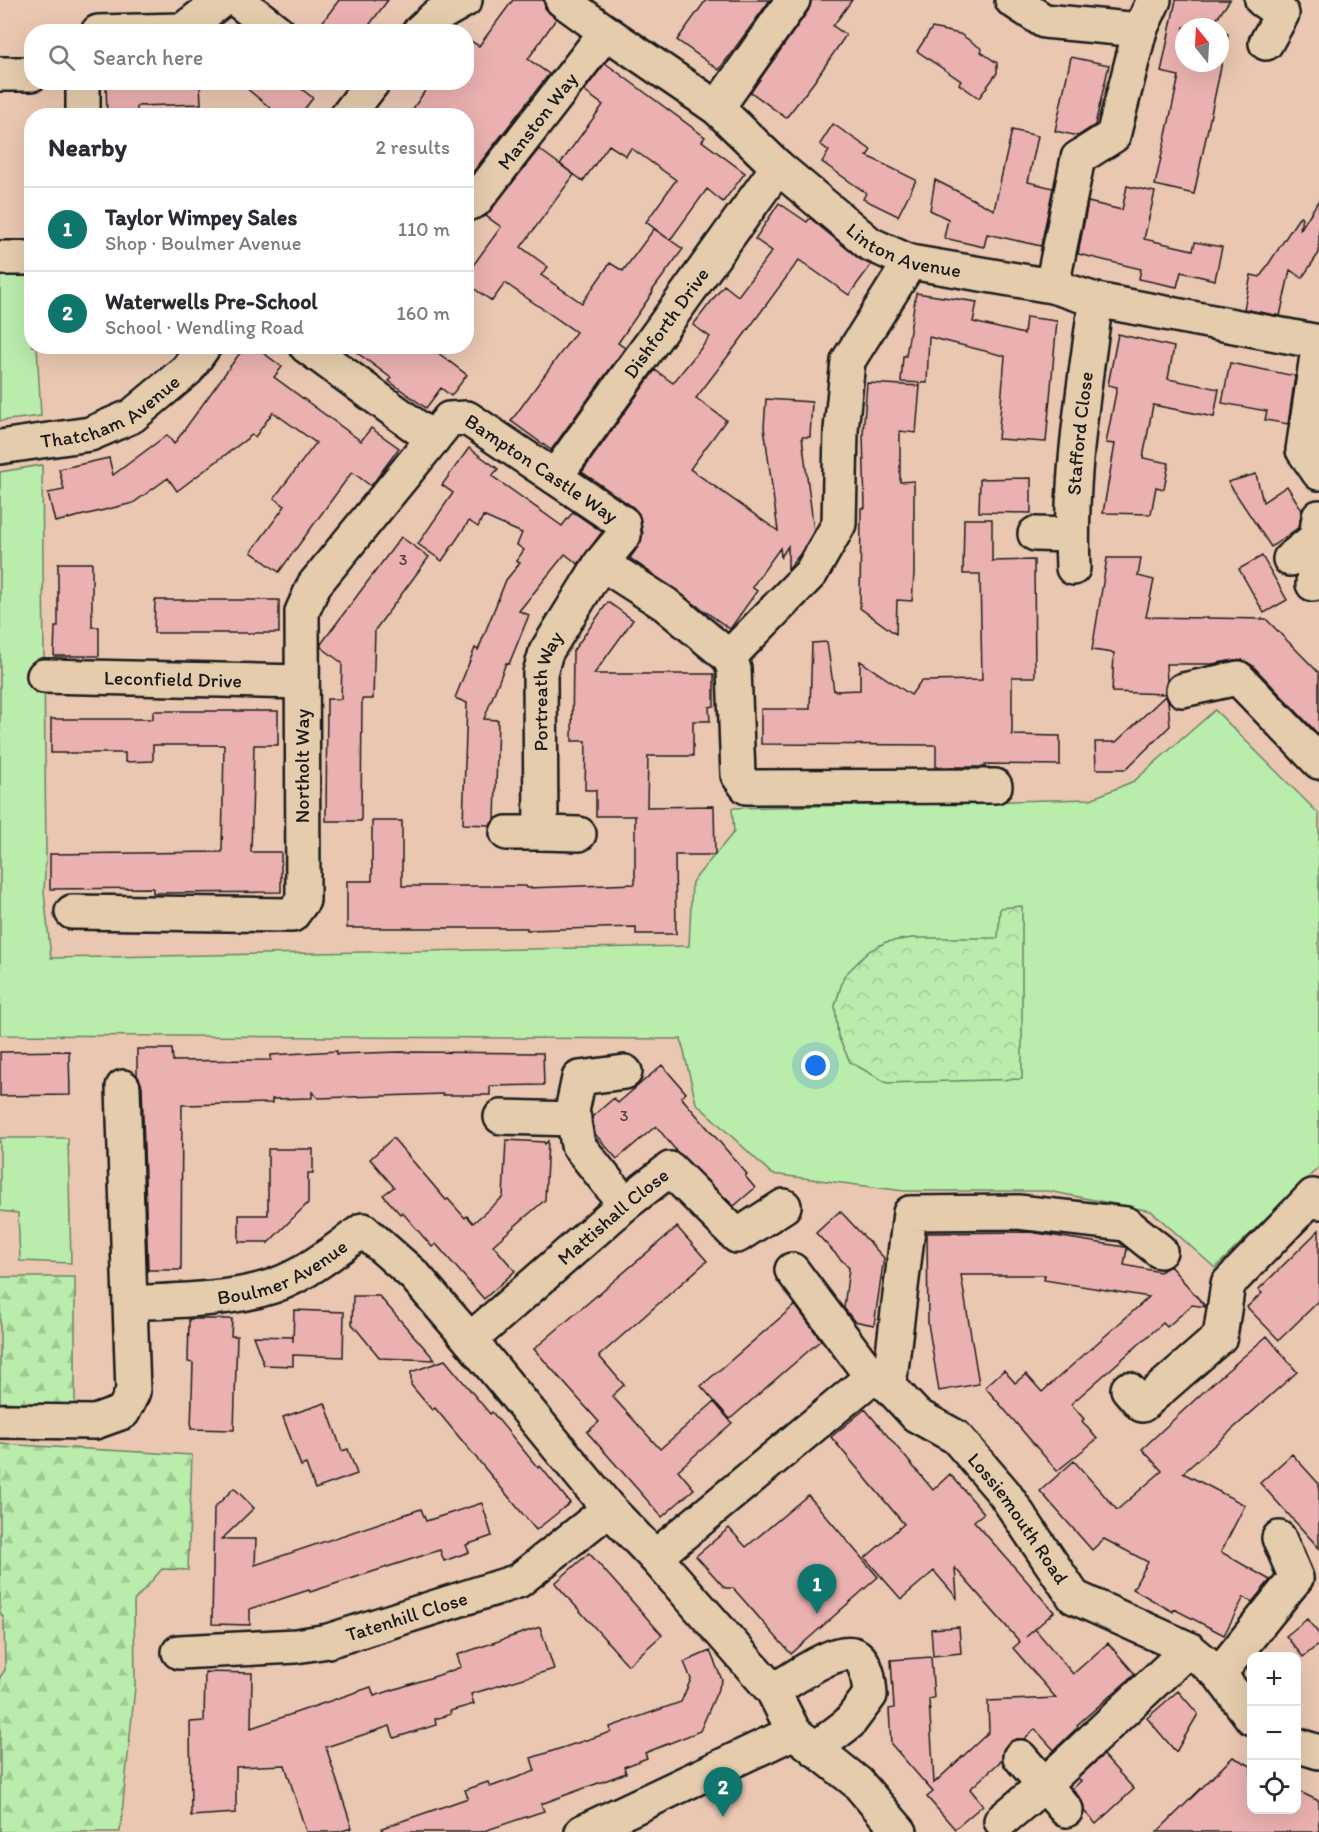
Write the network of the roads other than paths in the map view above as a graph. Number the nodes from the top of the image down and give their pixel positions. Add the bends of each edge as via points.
1 (222, 0) edge
2 (237, 0) edge
3 (465, 0) edge
4 (562, 0) edge
5 (793, 0) edge
6 (1012, 0) edge
7 (1155, 0) edge
8 (1262, 0) edge
9 (191, 24) edge
10 (268, 24) edge
11 (428, 24) edge
12 (1140, 30) junction
13 (606, 32) junction
14 (1266, 43) dead end
15 (0, 74) edge
16 (24, 74) edge
17 (83, 90) edge
18 (82, 108) edge
19 (717, 108) junction
20 (778, 167) junction
21 (474, 201) edge
22 (0, 258) edge
23 (24, 258) edge
24 (910, 262) junction
25 (1052, 286) junction
26 (1096, 300) junction
27 (1319, 342) edge
28 (198, 354) edge
29 (317, 354) edge
30 (433, 439) junction
31 (0, 447) edge
32 (1319, 473) edge
33 (555, 477) junction
34 (1318, 528) edge
35 (1035, 534) dead end
36 (1071, 535) junction
37 (1290, 559) dead end
38 (601, 564) junction
39 (1073, 568) dead end
40 (1313, 584) dead end
41 (729, 657) junction
42 (44, 676) dead end
43 (302, 682) junction
44 (1183, 690) dead end
45 (1319, 762) edge
46 (995, 786) dead end
47 (507, 833) dead end
48 (541, 833) junction
49 (579, 834) dead end
50 (72, 912) dead end
51 (625, 1072) dead end
52 (123, 1087) dead end
53 (501, 1117) dead end
54 (576, 1132) junction
55 (1317, 1195) edge
56 (625, 1204) junction
57 (784, 1206) dead end
58 (1160, 1251) dead end
59 (792, 1270) dead end
60 (130, 1303) junction
61 (470, 1340) junction
62 (881, 1382) junction
63 (1128, 1389) dead end
64 (0, 1421) edge
65 (609, 1509) junction
66 (1279, 1538) dead end
67 (655, 1557) junction
68 (1189, 1649) junction
69 (179, 1652) dead end
70 (1219, 1674) junction
71 (773, 1691) junction
72 (1247, 1712) edge
73 (804, 1741) junction
74 (1301, 1747) edge
75 (1319, 1752) edge
76 (1020, 1757) dead end
77 (1044, 1785) junction
78 (1066, 1810) dead end
79 (1001, 1821) dead end
80 (582, 1832) edge
81 (900, 1832) edge

1 - 9 street
2 - 10 street
3 - 11 street
4 - 13 street, Linton Avenue
5 - 19 street
6 - 12 street via 1044,21
7 - 12 street
8 - 14 street via 1282,14
12 - 25 street via 1113,136 1078,158
13 - 19 street, Linton Avenue
13 - 21 street, Manston Way
15 - 16 street
17 - 18 street
19 - 20 street, Linton Avenue
20 - 24 street, Linton Avenue via 870,244
20 - 33 street, Dishforth Drive
22 - 23 street
24 - 25 street, Linton Avenue
24 - 41 street via 848,361 841,430 839,524 811,573
25 - 26 street, Linton Avenue
26 - 27 street, Linton Avenue
26 - 36 street, Stafford Close via 1076,450
27 - 32 street via 1303,450
28 - 31 street, Thatcham Avenue via 187,370 132,416 90,434
29 - 30 street, Bampton Castle Way
30 - 33 street, Bampton Castle Way via 449,419 466,418
30 - 43 street, Northolt Way via 314,585 302,612
33 - 38 street, Bampton Castle Way via 623,523 624,535
34 - 37 street
34 - 40 street
35 - 36 street
36 - 39 street, Stafford Close
38 - 41 street via 664,604
38 - 48 street, Portreath Way via 546,652 540,673
41 - 46 street via 734,669 738,775 747,787
42 - 43 street, Leconfield Drive
43 - 50 street, Northolt Way via 303,900 292,915
44 - 45 street via 1238,678
47 - 48 street
48 - 49 street
51 - 54 street via 579,1078 572,1111
52 - 60 street
53 - 54 street
54 - 56 street
55 - 63 street via 1228,1284 1220,1337 1142,1405
56 - 57 street, Mattishall Close via 670,1169 737,1236
56 - 61 street, Mattishall Close
58 - 62 street via 1126,1224 1018,1212 910,1213
59 - 62 street, Lossiemouth Road
60 - 61 street, Boulmer Avenue via 208,1299 254,1291 293,1278 363,1230 415,1276
60 - 64 street via 133,1392 123,1412 95,1422
61 - 65 street, Boulmer Avenue
62 - 67 street
62 - 68 street, Lossiemouth Road via 916,1415 956,1437 1004,1493 1074,1597
65 - 67 street, Boulmer Avenue
65 - 69 street, Tatenhill Close via 518,1581 328,1641
66 - 70 street via 1296,1578
67 - 71 street, Boulmer Avenue
68 - 70 street, Lossiemouth Road
68 - 77 street
70 - 72 street, Lossiemouth Road
71 - 73 street, Boulmer Avenue
71 - 73 street via 825,1659 846,1652 858,1656 868,1673 870,1695 860,1712 849,1723
73 - 80 street
73 - 81 street via 858,1783
74 - 75 street
76 - 77 street
77 - 78 street
77 - 79 street

